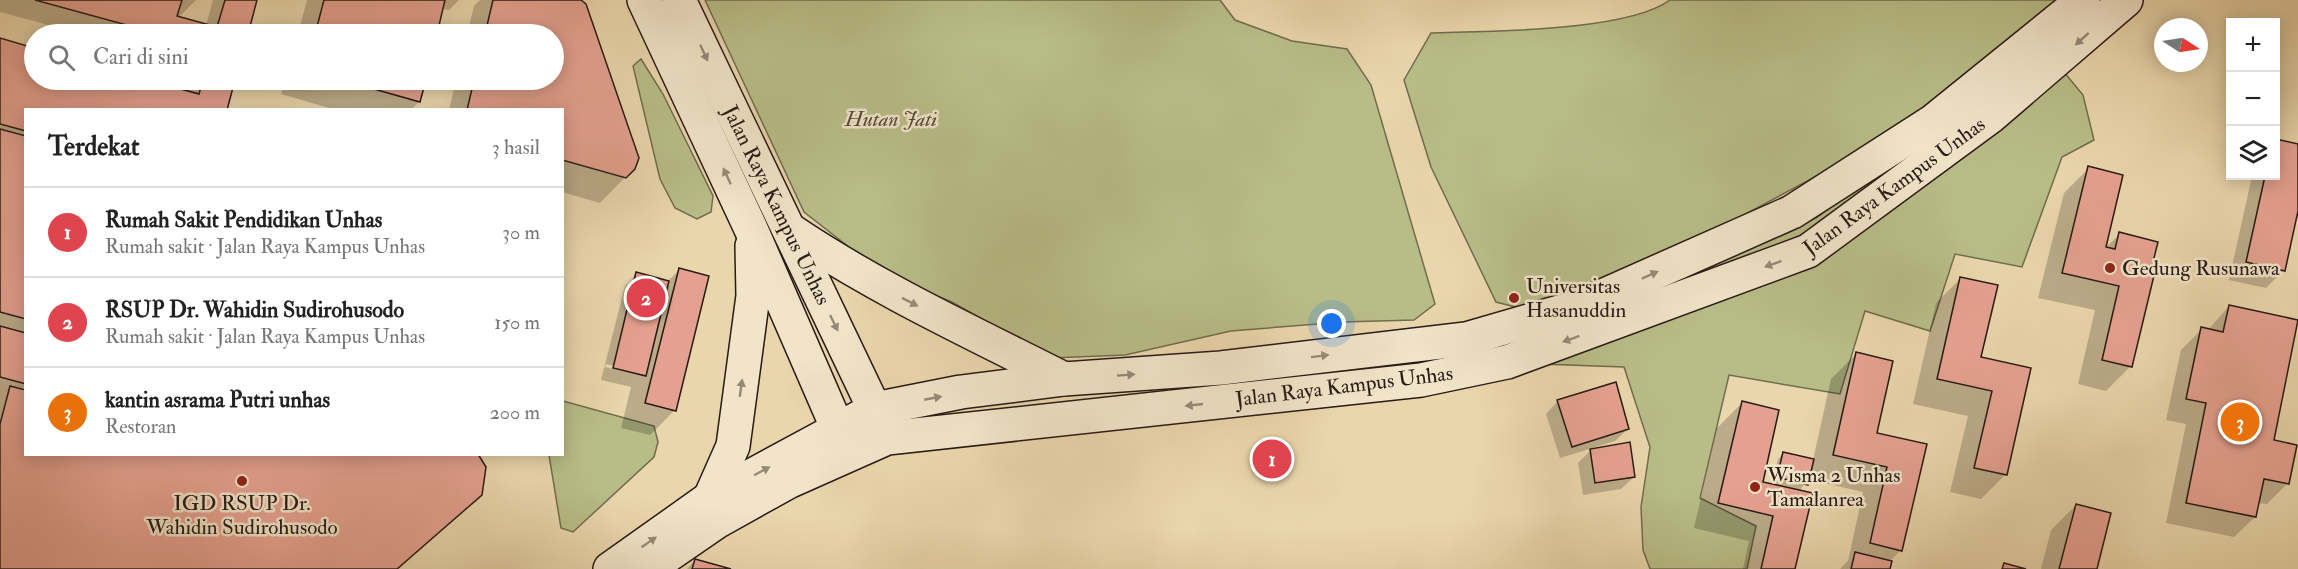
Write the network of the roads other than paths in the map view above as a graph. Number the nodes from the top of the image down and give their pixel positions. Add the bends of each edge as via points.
1 (644, 0) edge
2 (679, 0) edge
3 (2083, 0) edge
4 (2126, 0) edge
5 (751, 229) junction
6 (788, 229) junction
7 (1419, 344) junction
8 (1064, 379) junction
9 (1426, 379) junction
10 (881, 424) junction
11 (843, 442) junction
12 (710, 498) junction
13 (610, 569) edge
14 (648, 569) edge

5 -> 1 street, Jalan Raya Kampus Unhas
2 -> 6 street, Jalan Raya Kampus Unhas
7 -> 3 street, Jalan Raya Kampus Unhas via 1466,339 1580,306 1792,213 1932,122
4 -> 9 street, Jalan Raya Kampus Unhas via 1990,117 1808,251 1507,362
5 - 11 street, Jalan Raya Kampus Unhas
12 -> 5 street via 733,446 753,296
6 -> 8 street via 888,290
6 -> 10 street, Jalan Raya Kampus Unhas
8 -> 7 street, Jalan Raya Kampus Unhas via 1221,368
7 - 9 street
10 -> 8 street, Jalan Raya Kampus Unhas via 960,392
9 -> 10 street, Jalan Raya Kampus Unhas
10 - 11 street, Jalan Raya Kampus Unhas
12 -> 11 street, Jalan Raya Kampus Unhas
11 - 14 street, Jalan Raya Kampus Unhas via 788,482 718,521
13 -> 12 street, Jalan Raya Kampus Unhas

